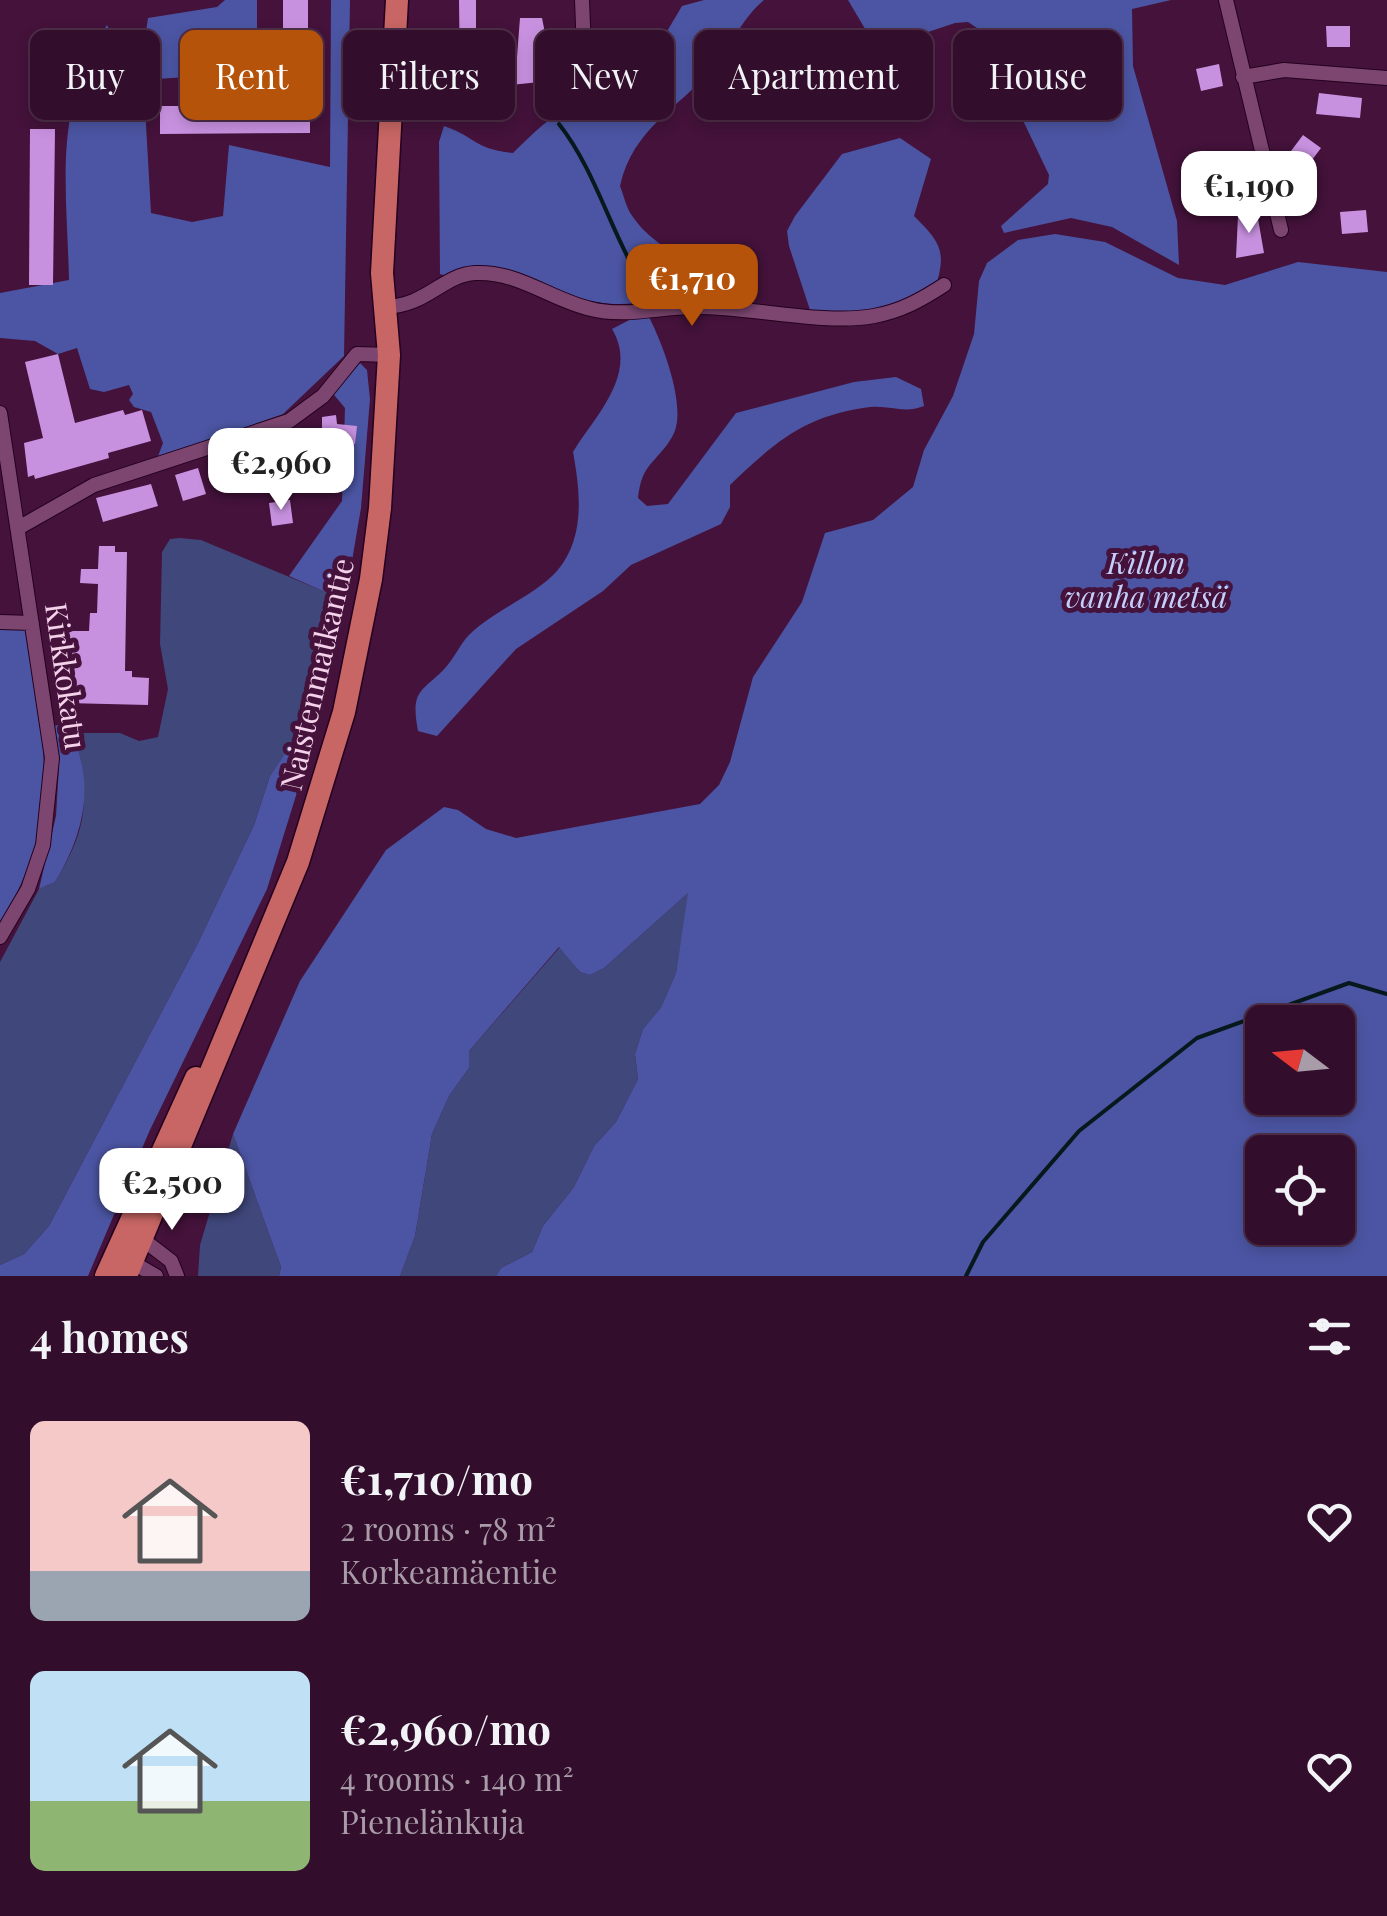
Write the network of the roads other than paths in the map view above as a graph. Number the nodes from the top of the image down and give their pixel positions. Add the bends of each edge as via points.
1 (381, 0) edge
2 (397, 0) edge
3 (582, 0) edge
4 (1226, 0) edge
5 (583, 30) edge
6 (1244, 77) junction
7 (1387, 78) edge
8 (389, 124) junction
9 (1281, 230) dead end
10 (944, 285) dead end
11 (389, 307) junction
12 (388, 355) junction
13 (0, 414) edge
14 (20, 528) junction
15 (0, 622) edge
16 (32, 623) junction
17 (0, 937) edge
18 (133, 1234) junction
19 (125, 1263) edge
20 (106, 1276) edge
21 (156, 1276) edge
22 (178, 1276) edge

1 - 8 main road, Naistenmatkantie
2 - 8 main road, Naistenmatkantie
3 - 5 street
4 - 6 street
6 - 7 street via 1284,70
6 - 9 street
8 - 11 main road, Naistenmatkantie
10 - 11 street via 904,308 860,318 698,307 612,313 576,305 524,280 472,273 421,300
11 - 12 main road, Naistenmatkantie
12 - 14 street via 357,354 322,396 289,421 94,485
12 - 18 main road, Naistenmatkantie via 380,508 344,712 298,862
13 - 14 street, Kirkkokatu
14 - 16 street, Kirkkokatu
15 - 16 street
16 - 17 street, Kirkkokatu via 52,758 49,808 37,866
18 - 19 main road, Naistenmatkantie
18 - 22 street via 172,1261
19 - 20 main road, Naistenmatkantie
19 - 21 street

